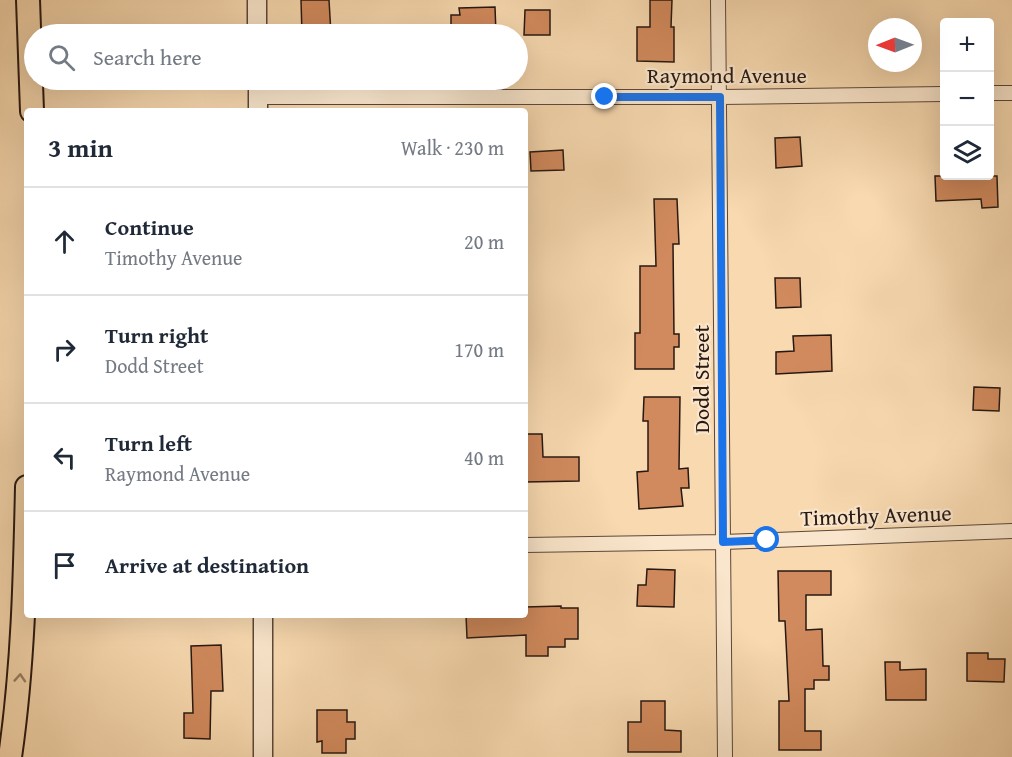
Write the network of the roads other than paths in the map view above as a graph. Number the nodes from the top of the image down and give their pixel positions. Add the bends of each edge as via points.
1 (28, 0) edge
2 (257, 0) edge
3 (718, 0) edge
4 (29, 24) edge
5 (257, 24) edge
6 (31, 90) edge
7 (994, 93) edge
8 (1012, 93) edge
9 (940, 94) edge
10 (258, 96) edge
11 (720, 97) junction
12 (32, 108) edge
13 (1012, 531) edge
14 (723, 542) junction
15 (528, 544) edge
16 (24, 618) edge
17 (263, 618) edge
18 (10, 757) edge
19 (263, 757) edge
20 (725, 757) edge

1 - 4 highway
2 - 5 street
3 - 11 street, Dodd Street
6 - 12 highway
7 - 8 street
9 - 11 street, Raymond Avenue
10 - 11 street, Raymond Avenue
11 - 14 street, Dodd Street
13 - 14 street, Timothy Avenue
14 - 15 street, Timothy Avenue
14 - 20 street, Dodd Street
18 -> 16 highway
17 - 19 street

